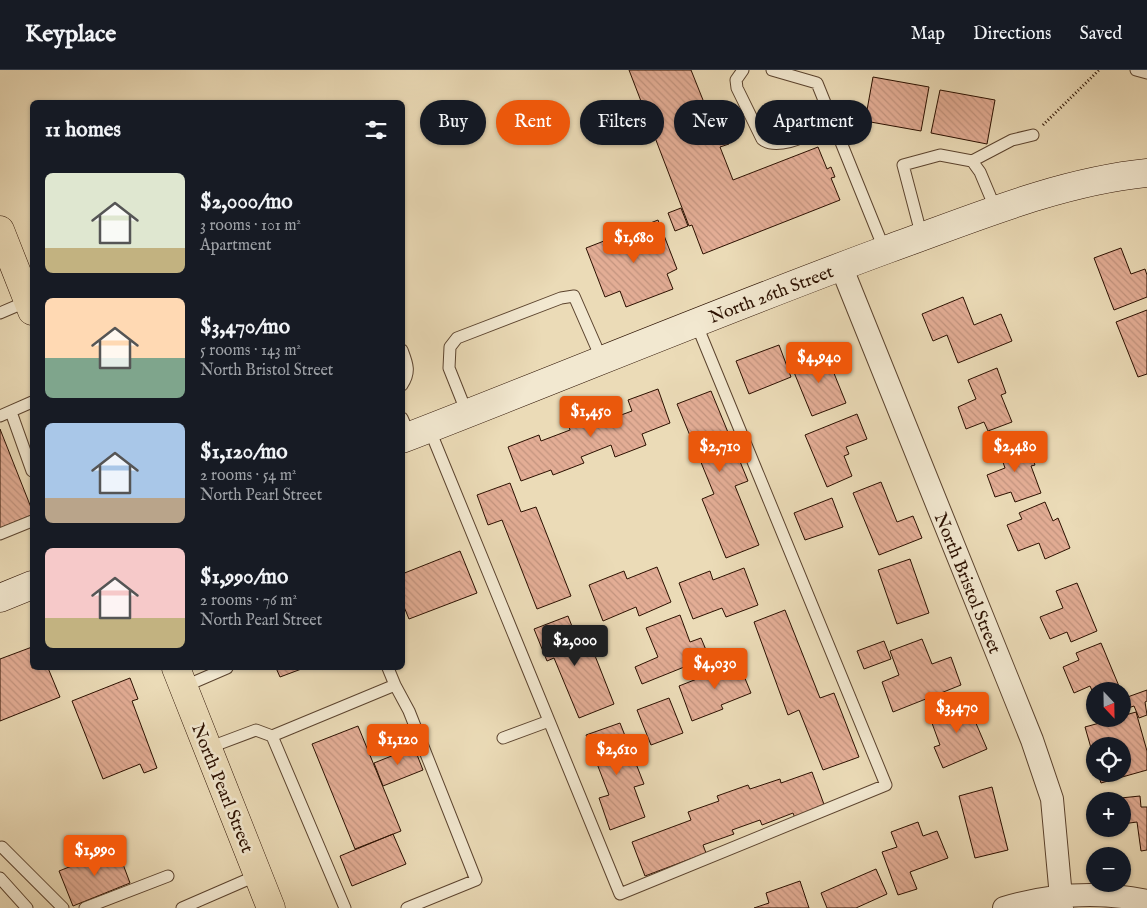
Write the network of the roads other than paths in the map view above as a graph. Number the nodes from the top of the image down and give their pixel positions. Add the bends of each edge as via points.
1 (743, 70) edge
2 (772, 70) edge
3 (1136, 70) edge
4 (1147, 73) edge
5 (824, 100) edge
6 (755, 125) edge
7 (1032, 135) road end
8 (842, 145) edge
9 (972, 161) junction
10 (1147, 173) edge
11 (996, 210) junction
12 (0, 230) edge
13 (922, 237) junction
14 (885, 251) junction
15 (841, 266) junction
16 (29, 295) edge
17 (0, 313) edge
18 (696, 323) junction
19 (405, 358) edge
20 (602, 360) junction
21 (405, 381) edge
22 (30, 403) edge
23 (11, 412) junction
24 (467, 413) junction
25 (0, 416) edge
26 (411, 430) edge
27 (30, 465) edge
28 (30, 522) edge
29 (0, 534) edge
30 (30, 586) edge
31 (0, 598) edge
32 (216, 670) edge
33 (389, 670) edge
34 (179, 677) edge
35 (394, 685) junction
36 (548, 721) junction
37 (272, 736) junction
38 (503, 738) dead end
39 (208, 748) junction
40 (2, 847) dead end
41 (258, 875) junction
42 (168, 876) dead end
43 (0, 878) edge
44 (1147, 901) edge
45 (1061, 902) edge
46 (27, 908) edge
47 (63, 908) edge
48 (85, 908) edge
49 (180, 908) edge
50 (271, 908) edge
51 (345, 908) edge
52 (407, 908) edge
53 (1004, 908) edge

1 - 6 lane via 736,80 737,88
2 - 5 lane via 817,82
3 - 4 lane
7 - 9 lane via 1012,140
8 - 14 lane
9 - 11 lane
9 - 13 lane via 940,155 903,166
10 - 11 street, North 26th Street via 1077,186
11 - 13 street, North 26th Street
12 - 16 main road
13 - 14 street, North 26th Street
14 - 15 street, North 26th Street
15 - 18 street, North 26th Street
15 - 45 street, North Bristol Street via 1035,748 1052,800
16 - 17 lane
18 - 20 street, North 26th Street
18 - 36 lane via 886,785 620,894
19 - 21 lane via 408,366
20 - 24 street, North 26th Street
20 - 24 lane via 574,296 561,298 457,338 450,347 449,368
22 - 23 lane
23 - 25 lane
23 - 27 lane
24 - 26 street, North 26th Street
26 - 36 lane
28 - 29 lane
30 - 31 street
32 - 34 lane
33 - 35 lane
34 - 39 main road, North Pearl Street
35 - 37 lane
35 - 52 lane via 409,711 476,880
36 - 38 lane
37 - 39 lane via 256,730
37 - 51 lane
39 - 41 main road, North Pearl Street
40 - 47 lane
41 - 49 lane
41 - 50 main road, North Pearl Street
42 - 48 lane
43 - 46 lane
44 - 45 street via 1101,894
45 - 53 street via 1034,899

